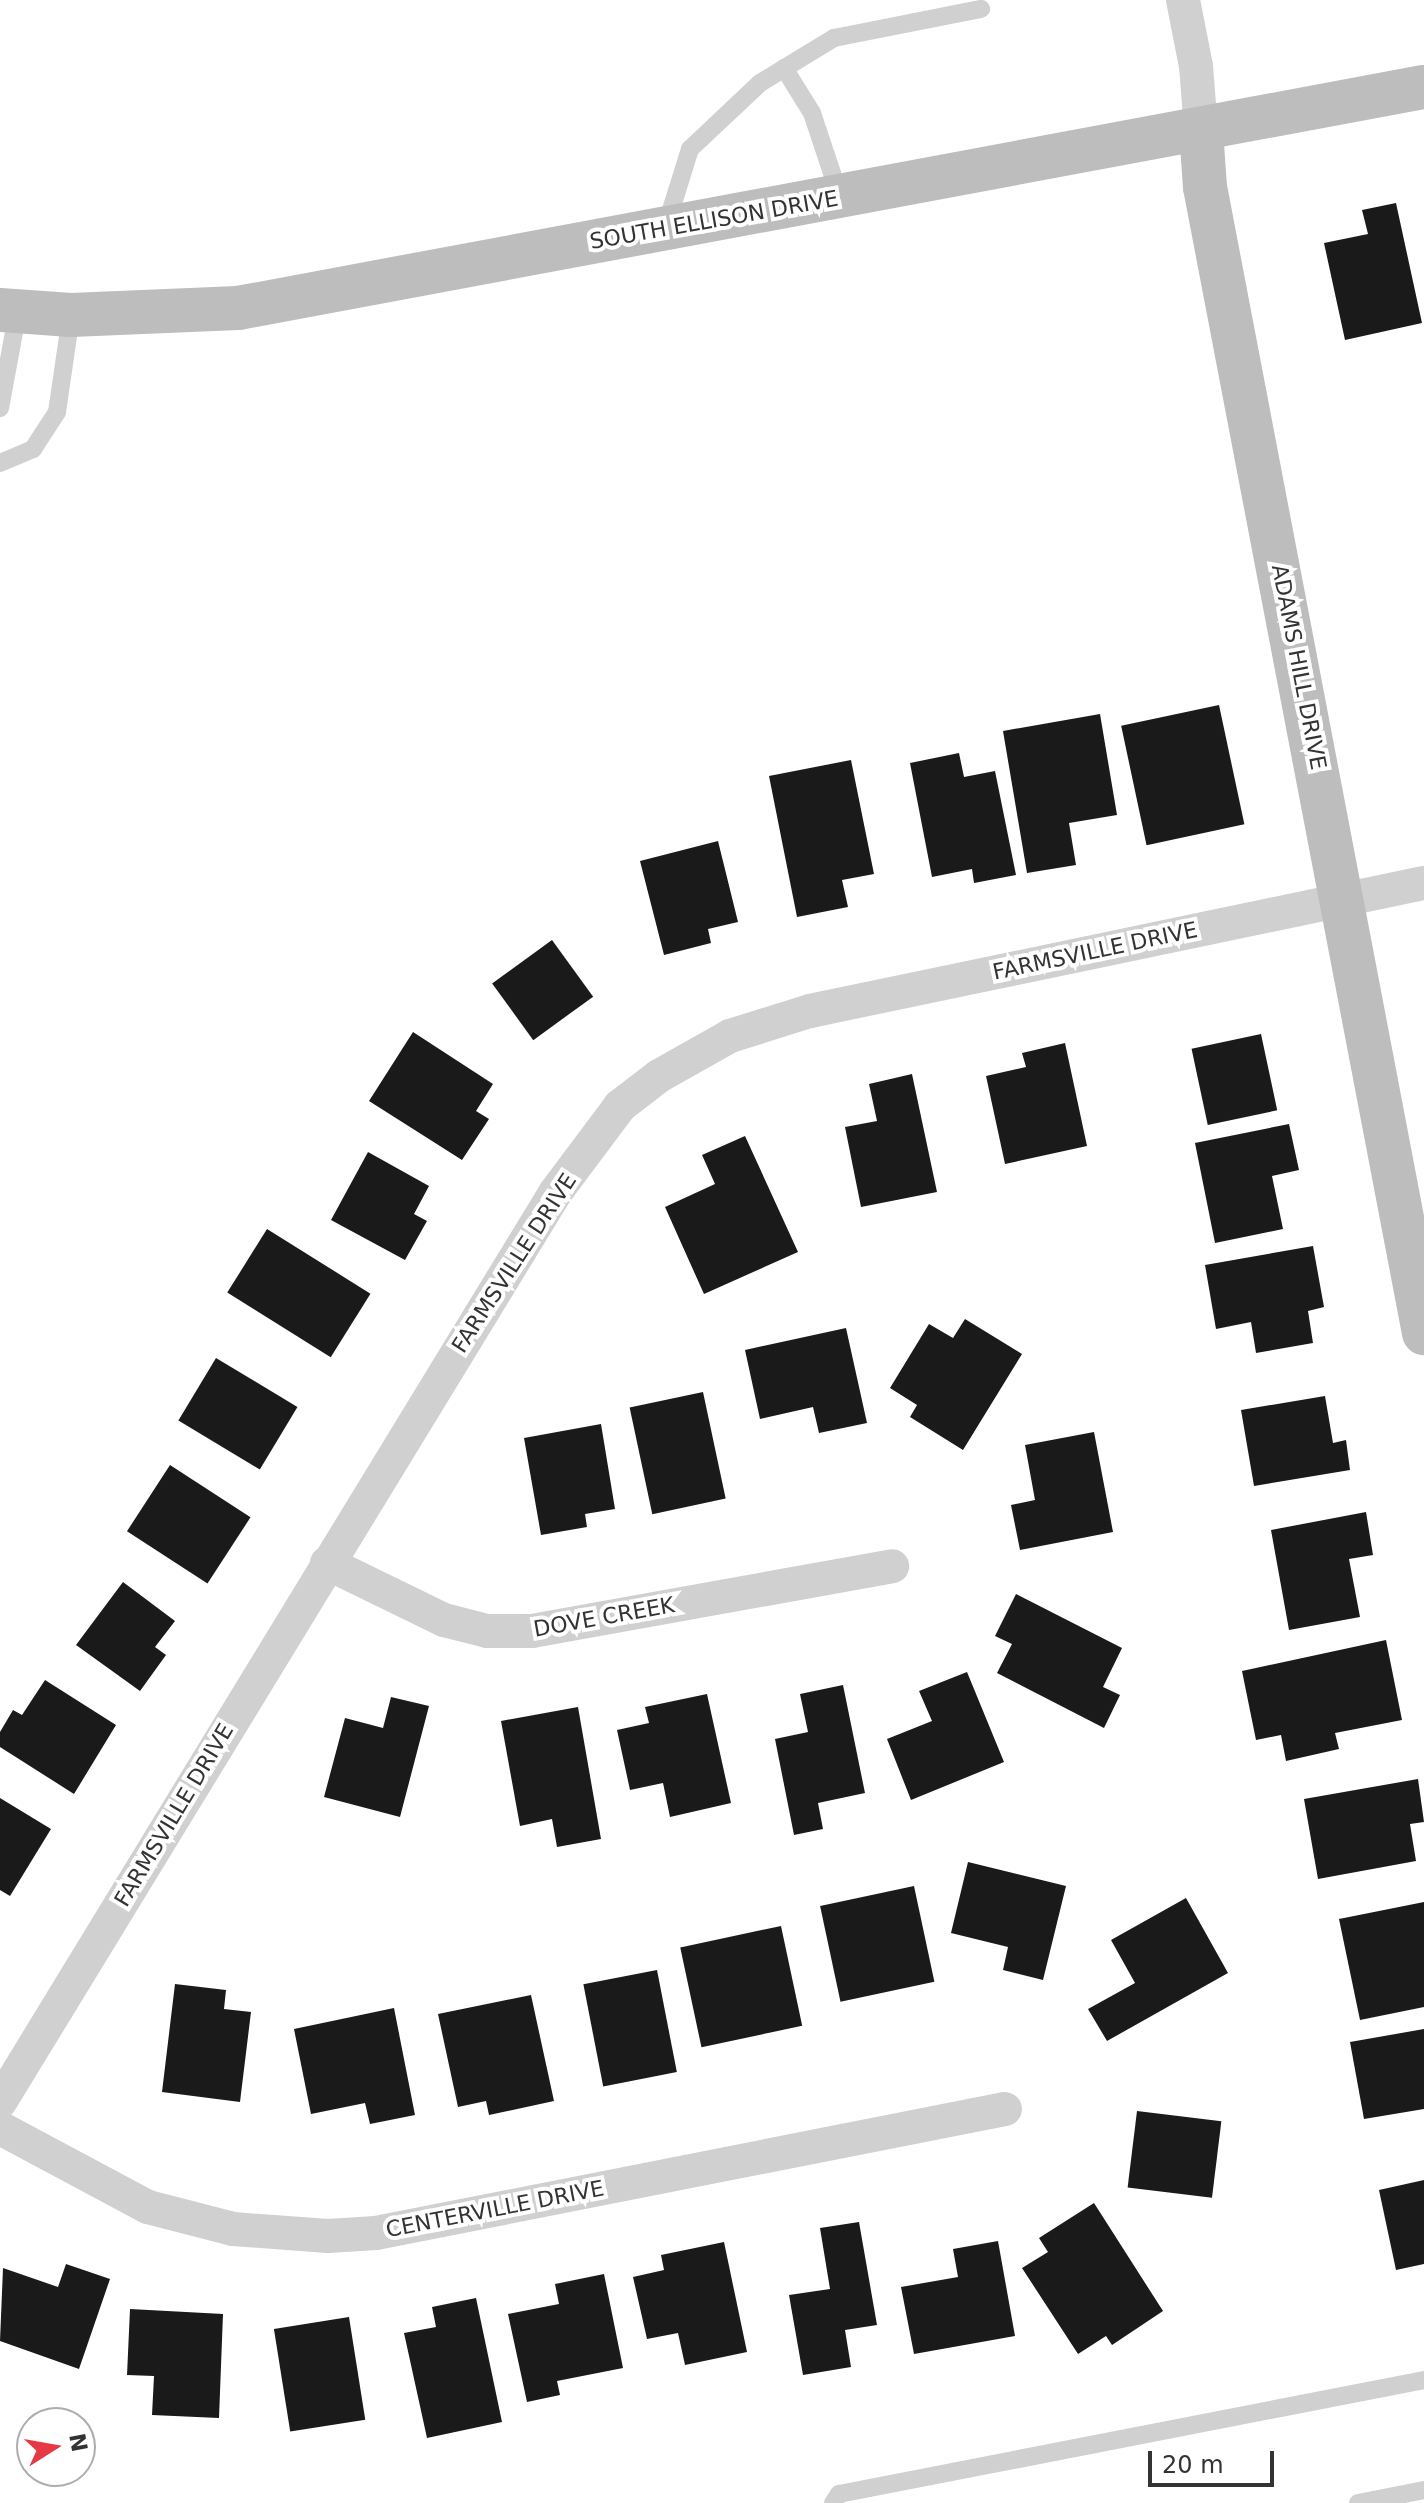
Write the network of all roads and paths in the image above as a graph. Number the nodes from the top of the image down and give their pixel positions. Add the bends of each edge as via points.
1 (1183, 0) edge
2 (981, 9) dead end
3 (784, 68) junction
4 (1424, 87) edge
5 (1201, 130) junction
6 (840, 197) junction
7 (665, 229) junction
8 (9, 310) edge
9 (71, 315) junction
10 (0, 408) edge
11 (0, 463) edge
12 (1424, 883) edge
13 (1344, 899) junction
14 (1424, 1333) edge
15 (327, 1563) junction
16 (892, 1566) dead end
17 (0, 2102) edge
18 (1005, 2109) dead end
19 (0, 2128) edge
20 (1424, 2380) edge
21 (1424, 2490) edge
22 (833, 2503) edge
23 (1358, 2503) edge

1 - 5 street, ADAMS HILL DRIVE
2 - 3 lane via 834,38
3 - 6 lane via 812,113
3 - 7 lane via 760,83 690,149
4 - 5 street, SOUTH ELLISON DRIVE
5 - 6 street, SOUTH ELLISON DRIVE
5 - 13 street, ADAMS HILL DRIVE via 1205,187
6 - 7 street, SOUTH ELLISON DRIVE
7 - 9 street, SOUTH ELLISON DRIVE via 238,308
8 - 9 street, SOUTH ELLISON DRIVE
8 - 10 lane
9 - 11 lane via 57,412 33,449
12 - 13 street, FARMSVILLE DRIVE
13 - 14 street, ADAMS HILL DRIVE
13 - 15 street, FARMSVILLE DRIVE via 810,1011 730,1036 659,1076 620,1106 555,1193
15 - 16 street, DOVE CREEK via 444,1620 487,1631 532,1631
15 - 17 street, FARMSVILLE DRIVE
18 - 19 street, CENTERVILLE DRIVE via 376,2233 328,2236 233,2229 148,2207
20 - 22 lane via 839,2494
21 - 23 lane

